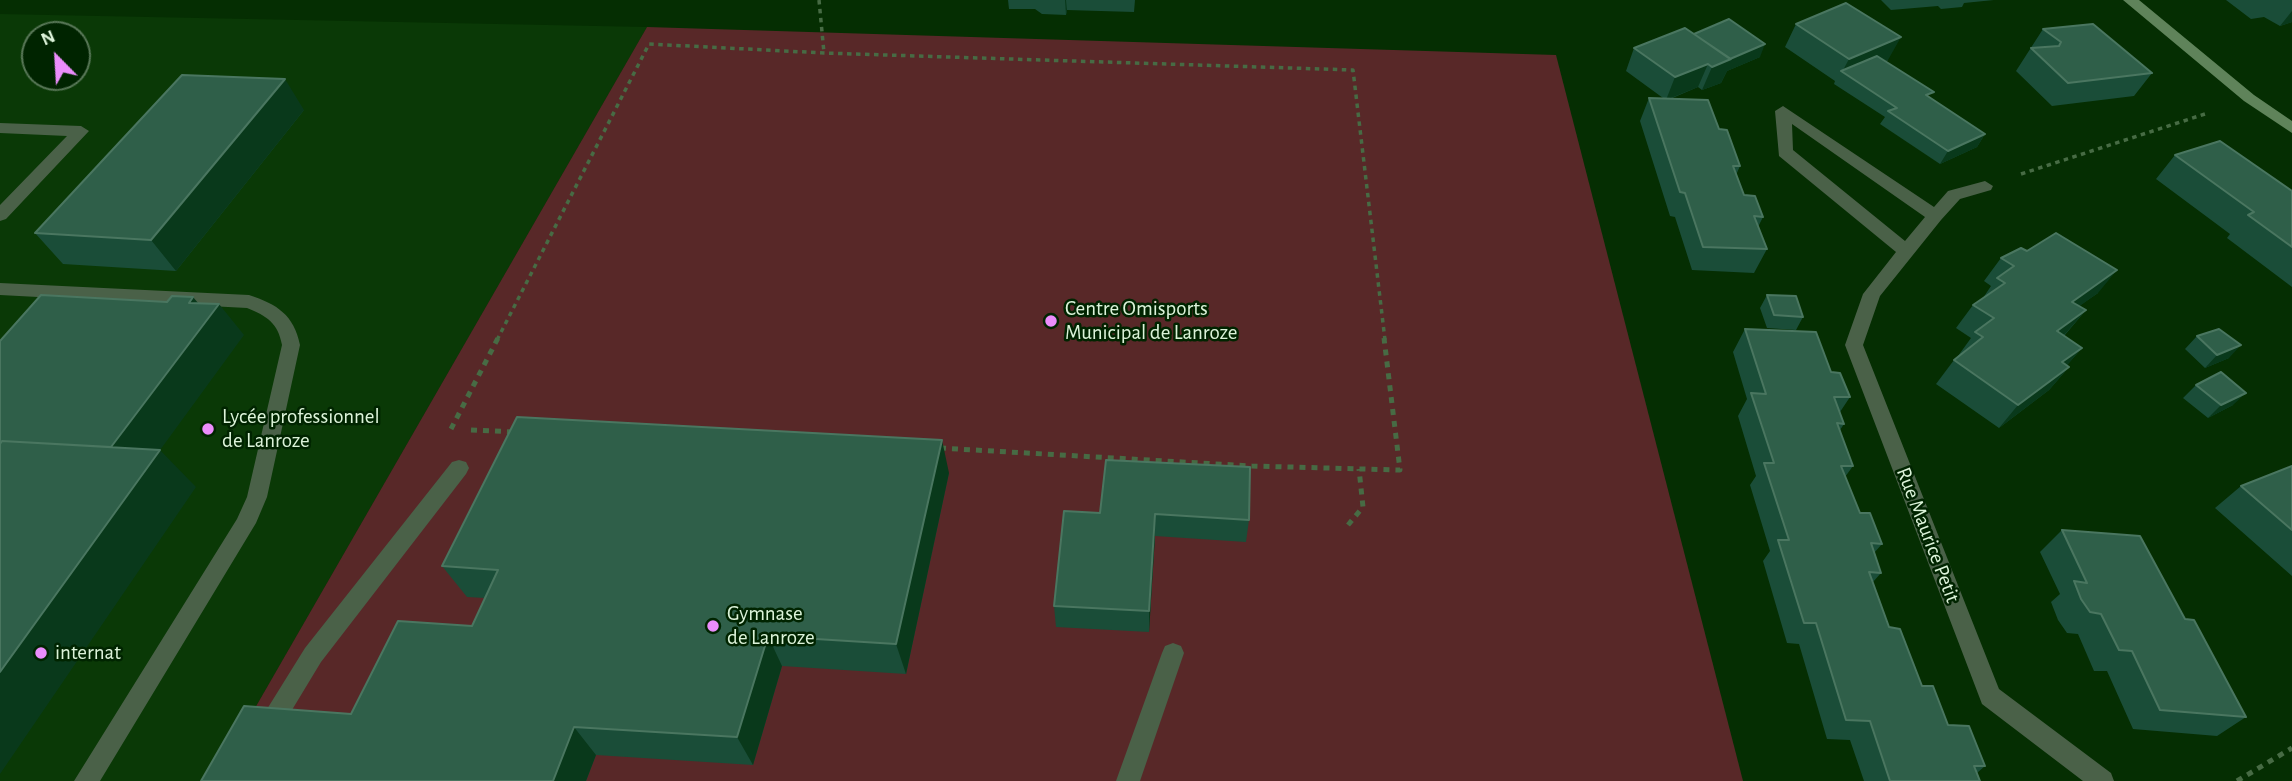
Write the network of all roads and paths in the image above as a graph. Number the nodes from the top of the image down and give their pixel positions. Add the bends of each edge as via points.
1 (819, 0) edge
2 (2130, 0) edge
3 (824, 53) junction
4 (2249, 99) junction
5 (0, 128) edge
6 (2292, 128) edge
7 (1985, 186) joint
8 (0, 215) edge
9 (1935, 216) junction
10 (1906, 251) junction
11 (0, 289) edge
12 (451, 429) junction
13 (529, 432) edge
14 (936, 448) edge
15 (459, 468) joint
16 (1359, 469) junction
17 (1348, 525) dead end
18 (1173, 653) dead end
19 (257, 747) edge
20 (2292, 748) edge
21 (86, 781) edge
22 (1128, 781) edge
23 (2102, 781) edge
24 (2238, 781) edge

1 - 3 path
2 - 4 main road
3 - 12 path via 649,44
3 - 16 path via 1353,70 1400,470
4 - 6 main road
4 - 7 path
5 - 8 street via 81,131
7 - 9 street, Rue Maurice Petit via 1954,195
9 - 10 street, Rue Maurice Petit
9 - 10 street via 1783,111 1785,152
10 - 23 street, Rue Maurice Petit via 1872,294 1854,345 1990,695
11 - 21 street via 249,302 275,312 289,327 291,345 246,523
12 - 13 path
12 - 15 path
14 - 16 path
15 - 19 street via 313,655
16 - 17 path via 1363,506
18 - 22 street
20 - 24 path

